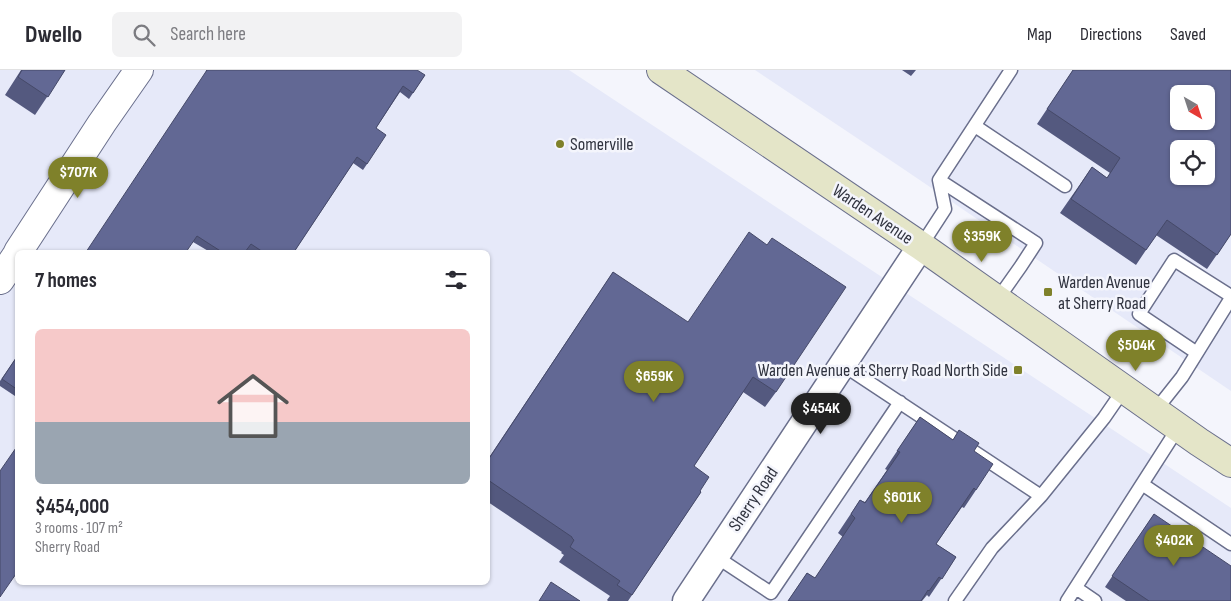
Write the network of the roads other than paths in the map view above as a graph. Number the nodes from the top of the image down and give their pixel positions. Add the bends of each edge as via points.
1 (139, 70) edge
2 (661, 70) edge
3 (1012, 70) edge
4 (975, 126) junction
5 (939, 180) junction
6 (1065, 186) dead end
7 (921, 246) junction
8 (20, 250) edge
9 (15, 258) edge
10 (0, 280) edge
11 (1231, 297) edge
12 (997, 300) junction
13 (1197, 353) junction
14 (843, 364) junction
15 (1124, 389) junction
16 (900, 402) junction
17 (1155, 411) junction
18 (1178, 428) junction
19 (1231, 463) edge
20 (1142, 484) junction
21 (1041, 496) junction
22 (1231, 544) edge
23 (716, 556) junction
24 (1076, 588) junction
25 (686, 601) edge
26 (955, 601) edge
27 (1068, 601) edge
28 (1095, 601) edge

1 - 8 street
2 - 7 main road, Warden Avenue
3 - 4 lane
4 - 5 lane
4 - 6 lane
5 - 7 lane via 945,209
5 - 12 lane via 1036,243
7 - 12 main road, Warden Avenue
7 - 14 street, Sherry Road
9 - 10 street
11 - 13 lane
11 - 13 lane via 1174,260 1139,314
12 - 15 main road, Warden Avenue
13 - 17 lane
14 - 16 lane
14 - 23 street, Sherry Road
15 - 17 main road, Warden Avenue
15 - 21 lane
16 - 21 lane
16 - 23 lane via 771,593
17 - 18 main road, Warden Avenue
18 - 19 main road, Warden Avenue
18 - 20 lane
20 - 22 lane
20 - 24 lane
21 - 26 lane via 992,548
23 - 25 street, Sherry Road
24 - 27 lane
24 - 28 lane

